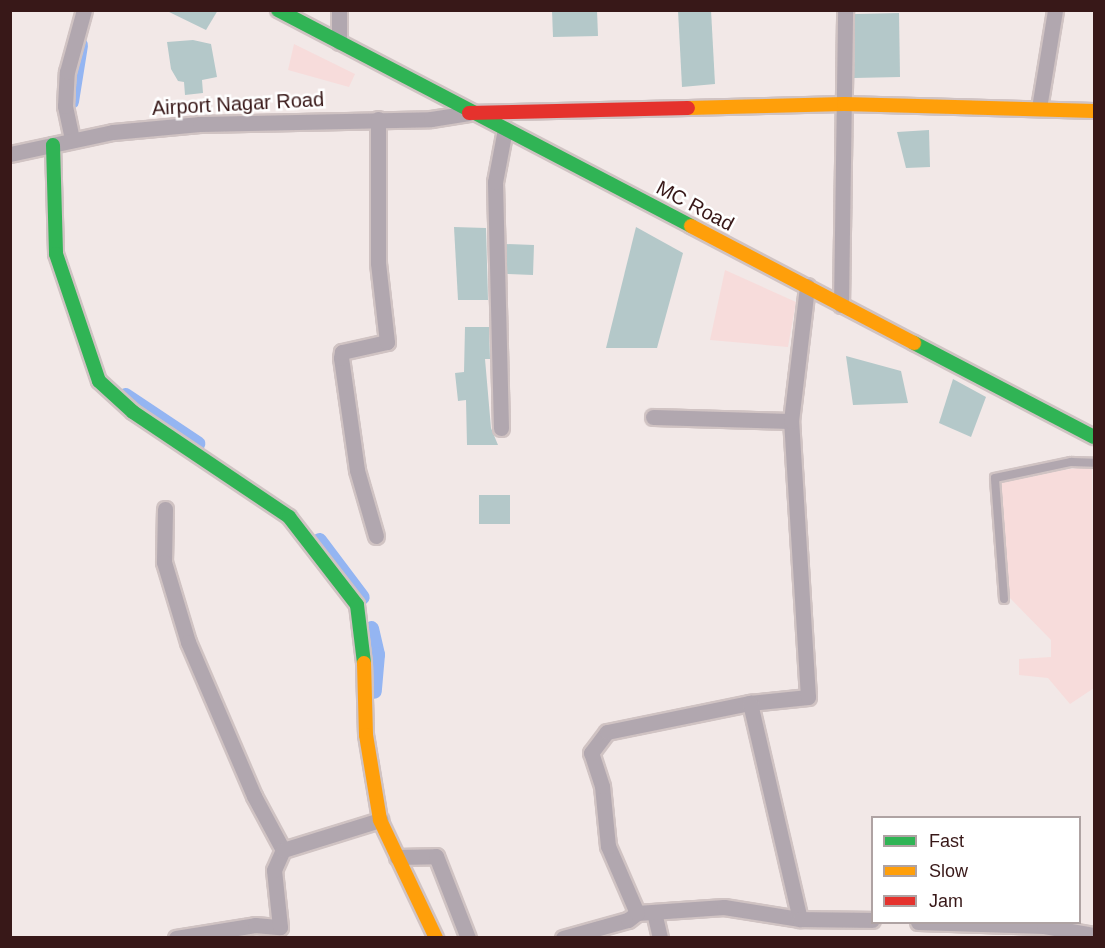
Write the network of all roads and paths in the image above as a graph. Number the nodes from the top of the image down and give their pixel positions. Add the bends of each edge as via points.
1 (84, 10) edge
2 (278, 10) edge
3 (339, 10) edge
4 (845, 10) edge
5 (1055, 10) edge
6 (339, 42) junction
7 (844, 104) junction
8 (1039, 108) junction
9 (1095, 111) edge
10 (469, 113) junction
11 (378, 119) junction
12 (505, 129) junction
13 (72, 132) junction
14 (53, 145) junction
15 (10, 154) edge
16 (807, 286) junction
17 (841, 305) junction
18 (653, 417) dead end
19 (791, 421) junction
20 (501, 428) dead end
21 (1095, 437) edge
22 (1095, 463) edge
23 (165, 509) dead end
24 (376, 536) dead end
25 (1004, 599) dead end
26 (750, 703) junction
27 (380, 820) junction
28 (283, 850) junction
29 (398, 856) junction
30 (654, 912) junction
31 (637, 913) junction
32 (800, 919) junction
33 (871, 920) edge
34 (925, 924) edge
35 (949, 931) edge
36 (1085, 935) edge
37 (176, 938) edge
38 (436, 938) edge
39 (468, 938) edge
40 (563, 938) edge
41 (660, 938) edge

1 - 13 street via 67,72 65,106
2 - 6 main road, MC Road
3 - 6 street
4 - 7 street
5 - 8 street
6 - 10 main road, MC Road
7 - 8 main road
7 - 10 main road
7 - 17 street
8 - 9 main road
10 - 11 street, Airport Nagar Road
10 - 12 main road, MC Road
11 - 13 street, Airport Nagar Road via 200,123
11 - 24 street via 378,263 387,342 342,352 341,358 357,470
12 - 16 main road, MC Road
12 - 20 street via 495,182
13 - 14 street, Airport Nagar Road
14 - 15 street, Airport Nagar Road
14 - 27 main road via 56,254 99,381 133,412 289,517 357,605 363,627 366,735
16 - 17 main road, MC Road
16 - 19 street
17 - 21 main road, MC Road
18 - 19 street
19 - 26 street via 808,697
22 - 25 lane via 1071,462 994,478
23 - 28 street via 164,562 188,642 254,796
26 - 31 street via 607,732 591,753 602,786 608,846
26 - 32 street
27 - 28 street
27 - 29 main road
28 - 37 street via 274,870 280,927 255,925
29 - 38 main road
29 - 39 street via 436,856
30 - 31 street
30 - 32 street via 724,907
30 - 41 street
31 - 40 street via 628,921
32 - 33 street
34 - 35 street
35 - 36 street

